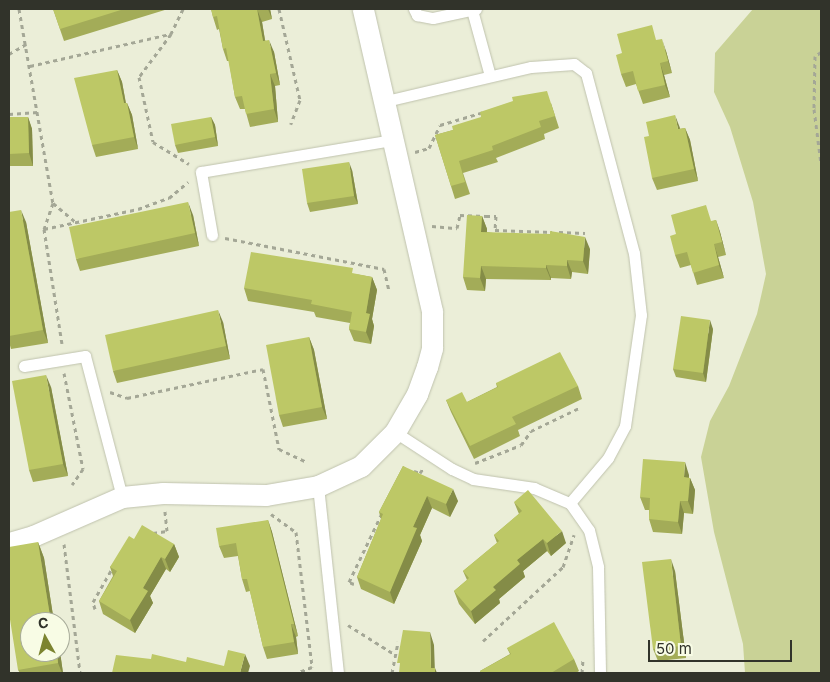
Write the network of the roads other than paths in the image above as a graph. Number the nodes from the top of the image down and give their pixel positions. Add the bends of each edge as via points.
1 (363, 9) edge
2 (414, 9) edge
3 (474, 9) edge
4 (490, 76) junction
5 (386, 101) junction
6 (395, 148) junction
7 (212, 236) road end
8 (24, 366) dead end
9 (395, 432) junction
10 (318, 486) junction
11 (122, 497) junction
12 (570, 503) junction
13 (9, 543) edge
14 (338, 673) edge
15 (600, 673) edge

1 - 5 street
2 - 3 lane via 417,15 433,18
3 - 4 lane
4 - 5 lane
4 - 12 lane via 531,67 574,64 586,73 639,274 639,338 625,426 608,458
5 - 6 street
6 - 7 lane via 201,172
6 - 9 street via 432,312 432,348 417,394
8 - 11 lane via 84,356
9 - 10 street via 361,466
9 - 12 lane via 473,479 534,488
10 - 11 street via 266,495 163,493
10 - 14 lane
11 - 13 street
12 - 15 lane via 589,530 598,567

